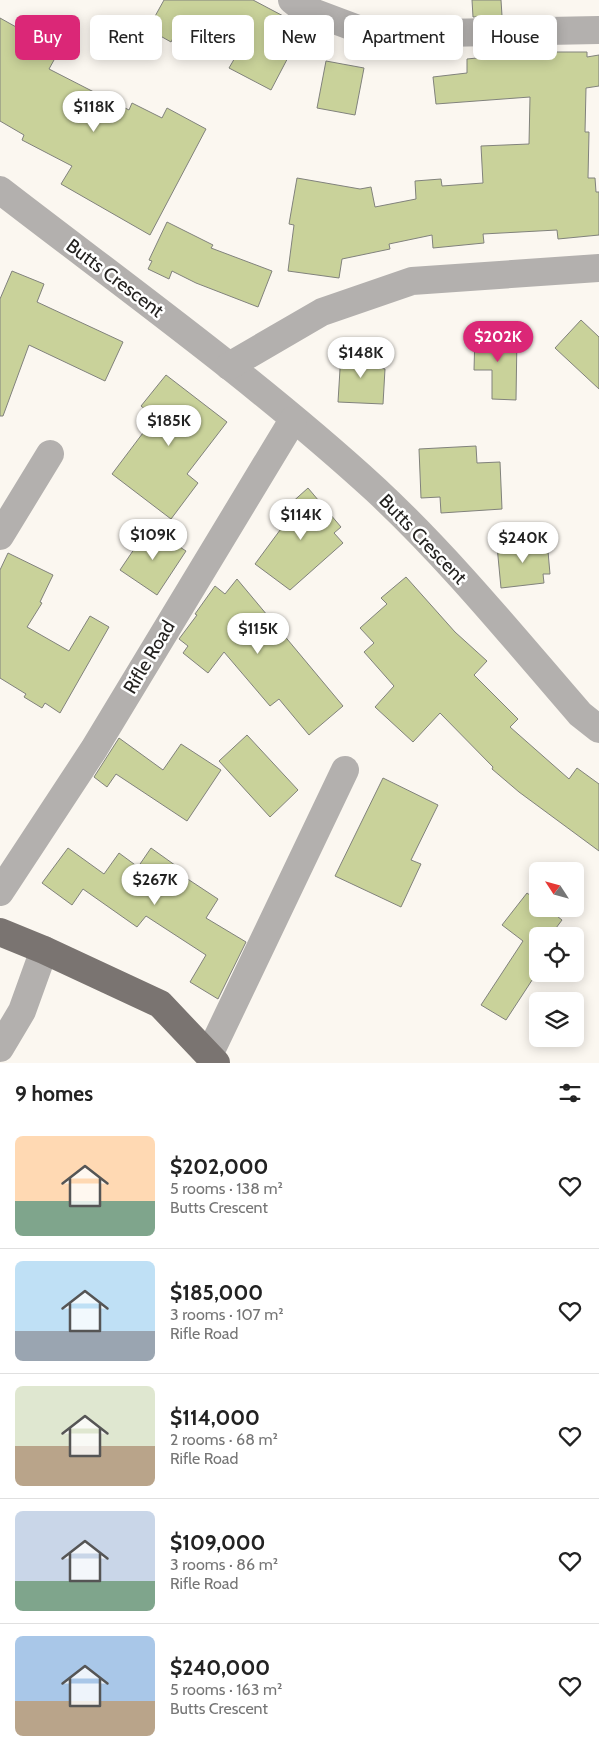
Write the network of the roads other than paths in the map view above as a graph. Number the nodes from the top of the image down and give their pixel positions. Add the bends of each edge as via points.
1 (292, 0) edge
2 (599, 30) edge
3 (0, 190) edge
4 (599, 268) edge
5 (229, 366) junction
6 (294, 420) junction
7 (50, 454) dead end
8 (0, 536) edge
9 (599, 729) edge
10 (345, 770) dead end
11 (0, 892) edge
12 (0, 932) edge
13 (44, 950) junction
14 (0, 1048) edge
15 (213, 1059) edge

1 - 2 street via 302,8 361,30 440,33
3 - 5 street, Butts Crescent
4 - 5 street via 412,281 322,312
5 - 6 street, Butts Crescent
6 - 9 street, Butts Crescent via 376,490 453,567 580,714
6 - 11 street, Rifle Road via 94,749
7 - 8 street
10 - 15 street
12 - 13 main road
13 - 14 street via 22,1011
13 - 15 main road via 160,1004

